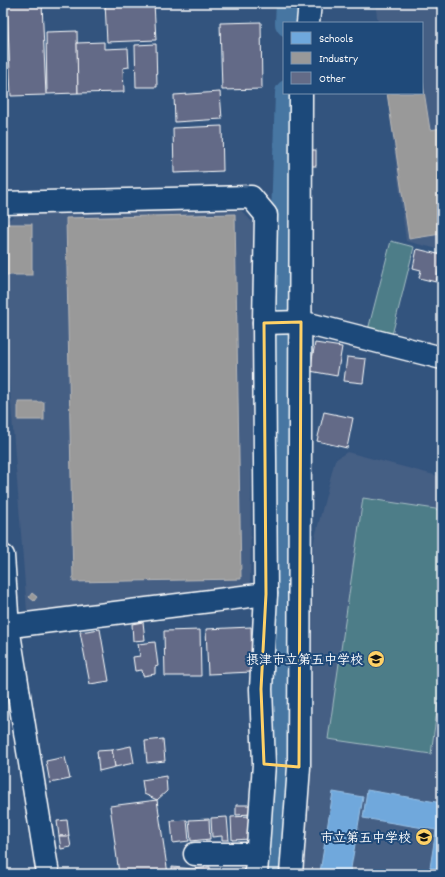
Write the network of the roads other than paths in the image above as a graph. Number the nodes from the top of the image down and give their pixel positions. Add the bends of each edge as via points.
1 (310, 3) edge
2 (308, 22) edge
3 (301, 94) edge
4 (3, 203) edge
5 (301, 322) junction
6 (264, 323) junction
7 (442, 358) edge
8 (3, 556) edge
9 (266, 594) junction
10 (5, 627) edge
11 (264, 764) junction
12 (299, 767) junction
13 (195, 854) dead end
14 (257, 864) edge
15 (48, 874) edge
16 (291, 874) edge

1 - 2 street
3 - 5 street
4 - 6 street via 251,197 266,215
5 - 6 street
5 - 7 street
5 - 12 street
6 - 9 street
8 - 10 street
9 - 10 street
9 - 11 street via 261,689
10 - 15 street
11 - 12 street
11 - 14 street
12 - 16 street
13 - 14 street

